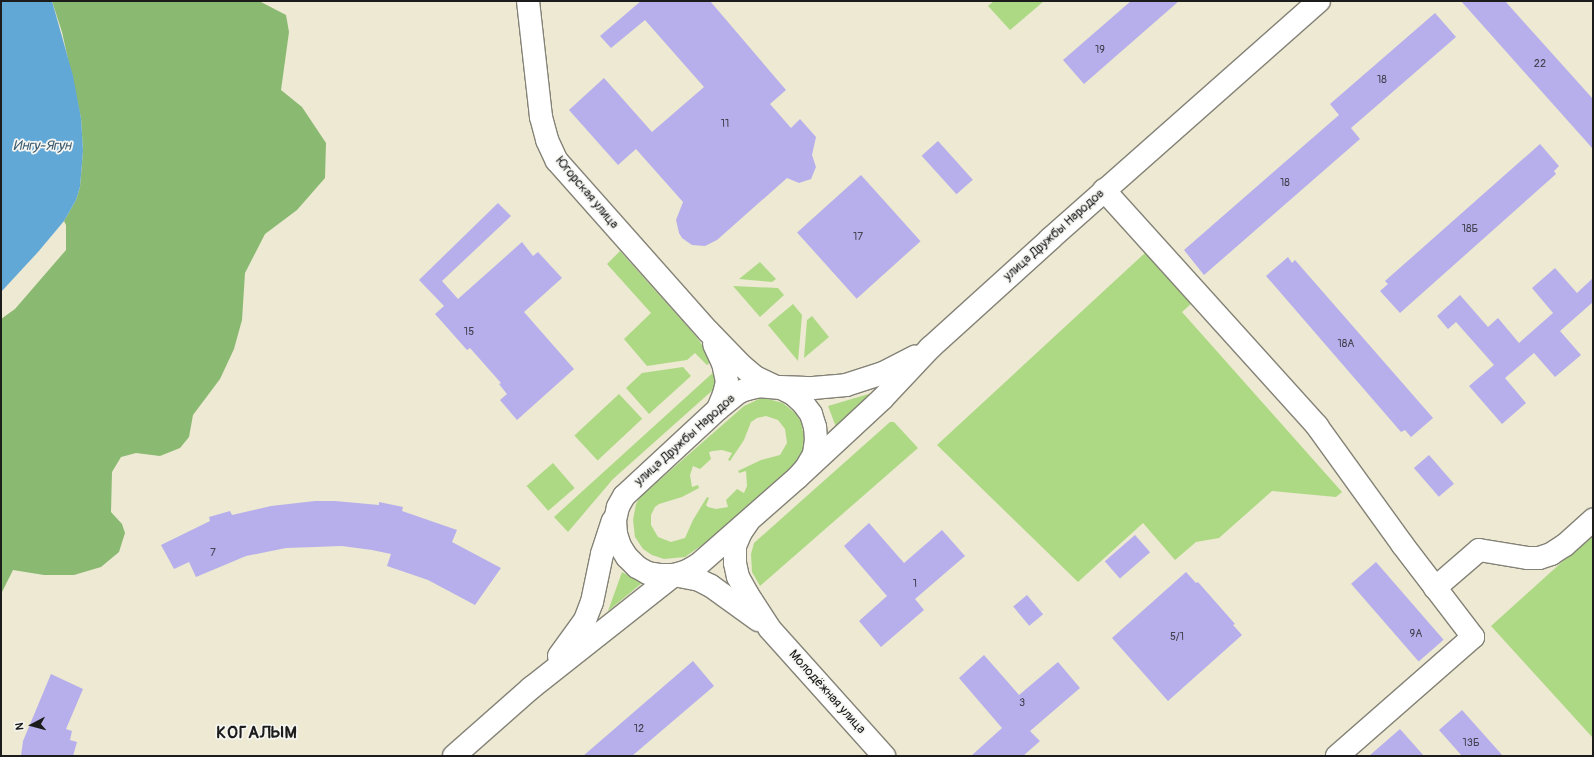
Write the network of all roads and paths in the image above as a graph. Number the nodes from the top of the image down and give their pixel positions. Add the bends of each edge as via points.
1 (528, 1) edge
2 (1319, 1) edge
3 (1104, 190) junction
4 (708, 331) junction
5 (930, 348) junction
6 (774, 386) junction
7 (718, 409) junction
8 (797, 478) junction
9 (618, 507) junction
10 (751, 518) junction
11 (1593, 520) edge
12 (674, 575) junction
13 (1435, 588) junction
14 (770, 629) junction
15 (531, 688) junction
16 (454, 756) edge
17 (884, 756) edge
18 (1337, 756) edge

1 - 4 main road, Югорская улица via 541,116 552,151 570,176
2 - 3 main road, улица Дружбы Народов
3 - 5 main road, улица Дружбы Народов
3 - 13 main road via 1317,426
4 - 6 main road via 742,366
4 - 7 main road via 726,371 727,382
5 - 6 main road via 883,373 846,385 812,388
5 - 8 main road, улица Дружбы Народов via 883,398
6 - 7 main road, улица Дружбы Народов via 747,388
6 - 8 main road, улица Дружбы Народов via 793,394 803,403 811,414 815,427 814,454
7 - 9 main road, улица Дружбы Народов via 633,486
8 - 10 main road, улица Дружбы Народов
9 - 12 main road, улица Дружбы Народов via 615,520 616,534 627,558 648,573
9 - 15 main road via 607,537 592,602 585,620
10 - 12 main road, улица Дружбы Народов via 699,564
10 - 14 main road via 735,546 735,563 738,577
11 - 13 main road via 1565,545 1539,558 1479,550
12 - 14 main road via 699,580 712,586
12 - 15 main road, улица Дружбы Народов
13 - 18 main road via 1472,637
14 - 17 main road, Молодёжная улица
15 - 16 main road, улица Дружбы Народов

